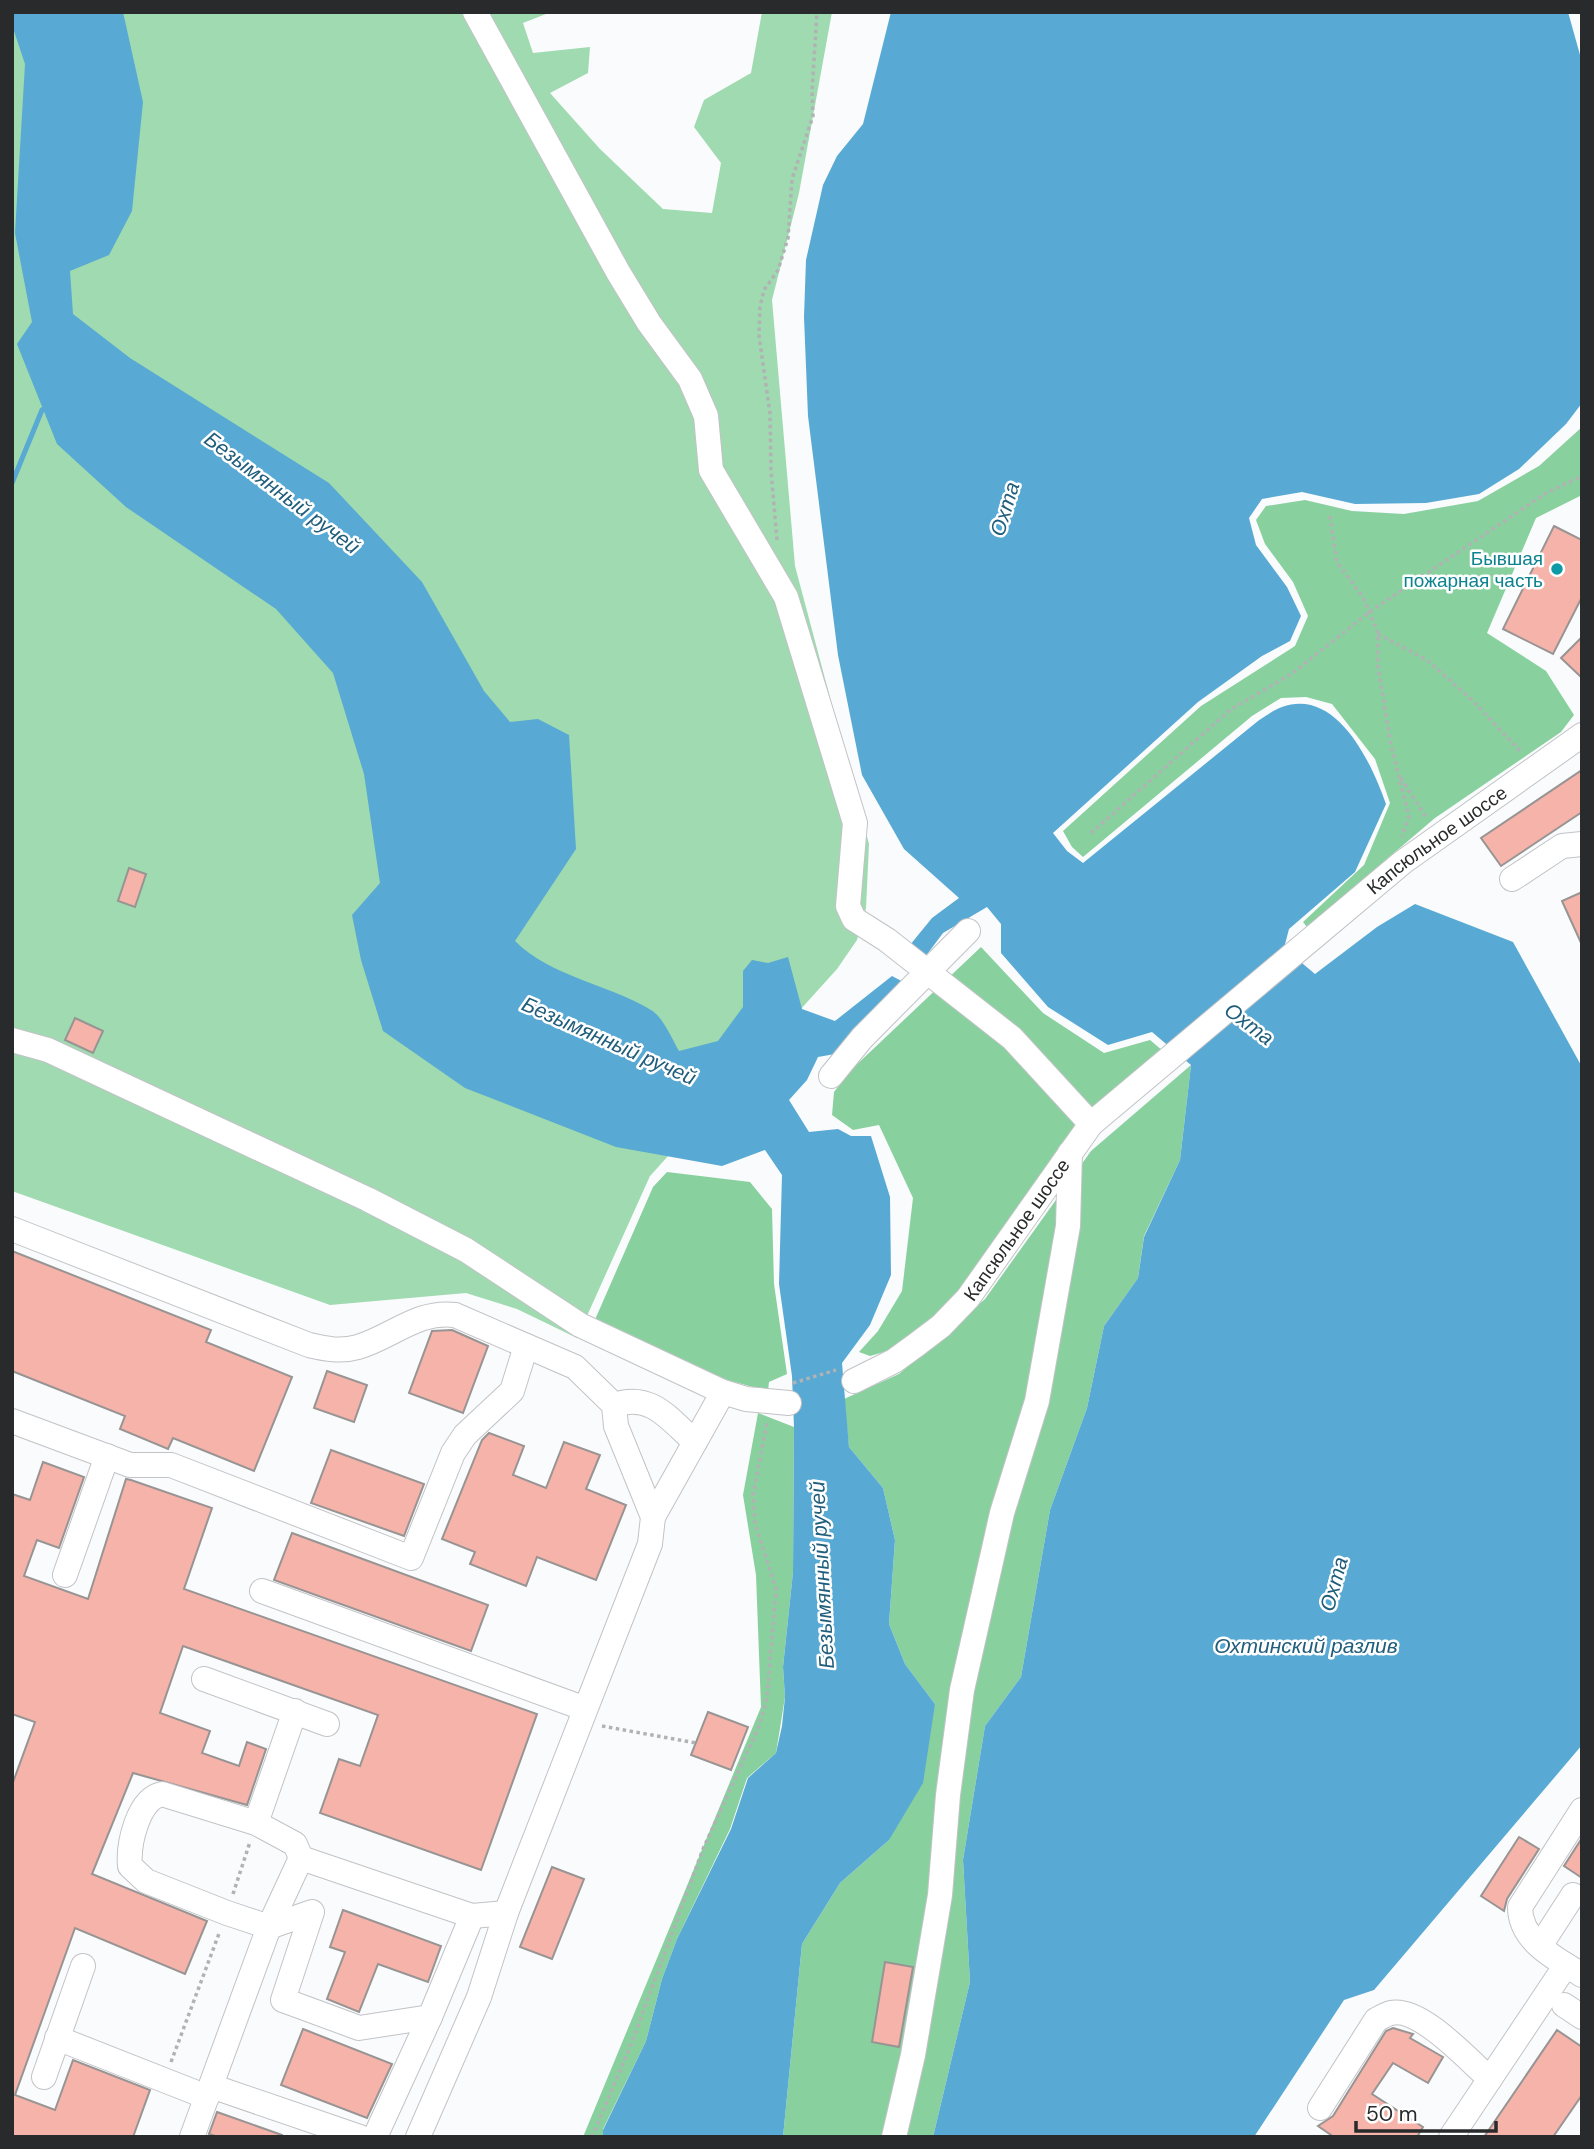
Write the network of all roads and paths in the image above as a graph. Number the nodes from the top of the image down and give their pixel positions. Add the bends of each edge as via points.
1 (475, 12) edge
2 (817, 12) edge
3 (1582, 476) edge
4 (1330, 516) dead end
5 (778, 544) dead end
6 (1368, 613) junction
7 (1378, 633) junction
8 (1582, 735) edge
9 (1535, 768) junction
10 (1400, 776) junction
11 (1091, 832) dead end
12 (1438, 835) junction
13 (1582, 844) edge
14 (1403, 862) junction
15 (1512, 879) dead end
16 (968, 931) dead end
17 (926, 973) junction
18 (12, 1040) edge
19 (831, 1076) dead end
20 (1091, 1124) junction
21 (1070, 1153) junction
22 (12, 1229) edge
23 (526, 1346) junction
24 (849, 1374) joint
25 (723, 1392) junction
26 (785, 1397) junction
27 (614, 1405) junction
28 (12, 1421) edge
29 (695, 1442) junction
30 (107, 1456) junction
31 (653, 1517) junction
32 (65, 1576) dead end
33 (262, 1591) dead end
34 (205, 1679) dead end
35 (295, 1711) junction
36 (581, 1715) junction
37 (327, 1724) dead end
38 (696, 1743) dead end
39 (1582, 1810) edge
40 (256, 1823) junction
41 (301, 1858) junction
42 (1573, 1895) dead end
43 (227, 1913) junction
44 (506, 1913) junction
45 (472, 1916) junction
46 (269, 1927) junction
47 (1540, 1946) junction
48 (83, 1966) dead end
49 (1577, 1971) edge
50 (430, 2017) junction
51 (57, 2038) junction
52 (44, 2077) dead end
53 (1489, 2079) junction
54 (164, 2080) junction
55 (209, 2091) junction
56 (1320, 2108) dead end
57 (192, 2137) edge
58 (360, 2137) edge
59 (375, 2137) edge
60 (418, 2137) edge
61 (592, 2137) edge
62 (894, 2137) edge
63 (1451, 2137) edge

1 - 17 street via 618,272 690,379 706,416 711,470 786,597 855,822 848,906 854,919
2 - 5 path via 813,116 792,179 788,238 760,307
3 - 6 path via 1546,493
4 - 6 path via 1337,562 1363,597
6 - 7 path
6 - 11 path via 1293,673 1230,710
7 - 9 path via 1427,660 1471,699
7 - 10 path via 1378,667
8 - 9 street, Капсюльное шоссе
9 - 12 street, Капсюльное шоссе
10 - 12 path
10 - 14 path via 1409,816 1401,839
12 - 14 street, Капсюльное шоссе
13 - 15 street via 1562,846
14 - 20 street, Капсюльное шоссе
16 - 17 street
17 - 19 street
17 - 20 street via 1012,1038
18 - 25 street via 48,1050 367,1199 466,1250 580,1325
20 - 21 street, Капсюльное шоссе
21 - 24 street, Капсюльное шоссе via 968,1298 941,1326 905,1353
21 - 62 street via 1068,1226 1040,1388 1002,1513 962,1690 940,1895
22 - 23 street via 309,1345 332,1350 358,1347 438,1313 455,1315
23 - 27 street via 575,1367
23 - 30 street via 512,1391 465,1435 453,1453 411,1558 171,1465 130,1465
24 - 26 path
25 - 26 street via 746,1399
25 - 29 street
26 - 61 path via 765,1429 753,1495 755,1523 776,1589 767,1698 759,1726 703,1849
27 - 29 street via 630,1399 644,1402
27 - 31 street via 620,1438
28 - 30 street
29 - 31 street
30 - 32 street
31 - 36 street via 650,1544
33 - 36 street
34 - 35 street
35 - 37 street
35 - 40 street
36 - 38 path
36 - 44 street
39 - 47 street via 1520,1907 1525,1933
40 - 41 street via 295,1844
40 - 43 path
40 - 43 street via 171,1795 154,1796 144,1807 130,1850 130,1866 146,1881
41 - 45 street
41 - 46 street
42 - 47 street
43 - 46 street
43 - 54 path
44 - 45 street
44 - 60 street via 479,1997
45 - 50 street
46 - 50 street via 313,1912 283,2000 359,2028
46 - 55 street
47 - 49 street
48 - 51 street
49 - 53 street
50 - 59 street
51 - 52 street
51 - 54 street
53 - 56 street via 1431,2026 1392,2012 1376,2020
53 - 63 street
54 - 55 street
55 - 57 street
55 - 58 street

